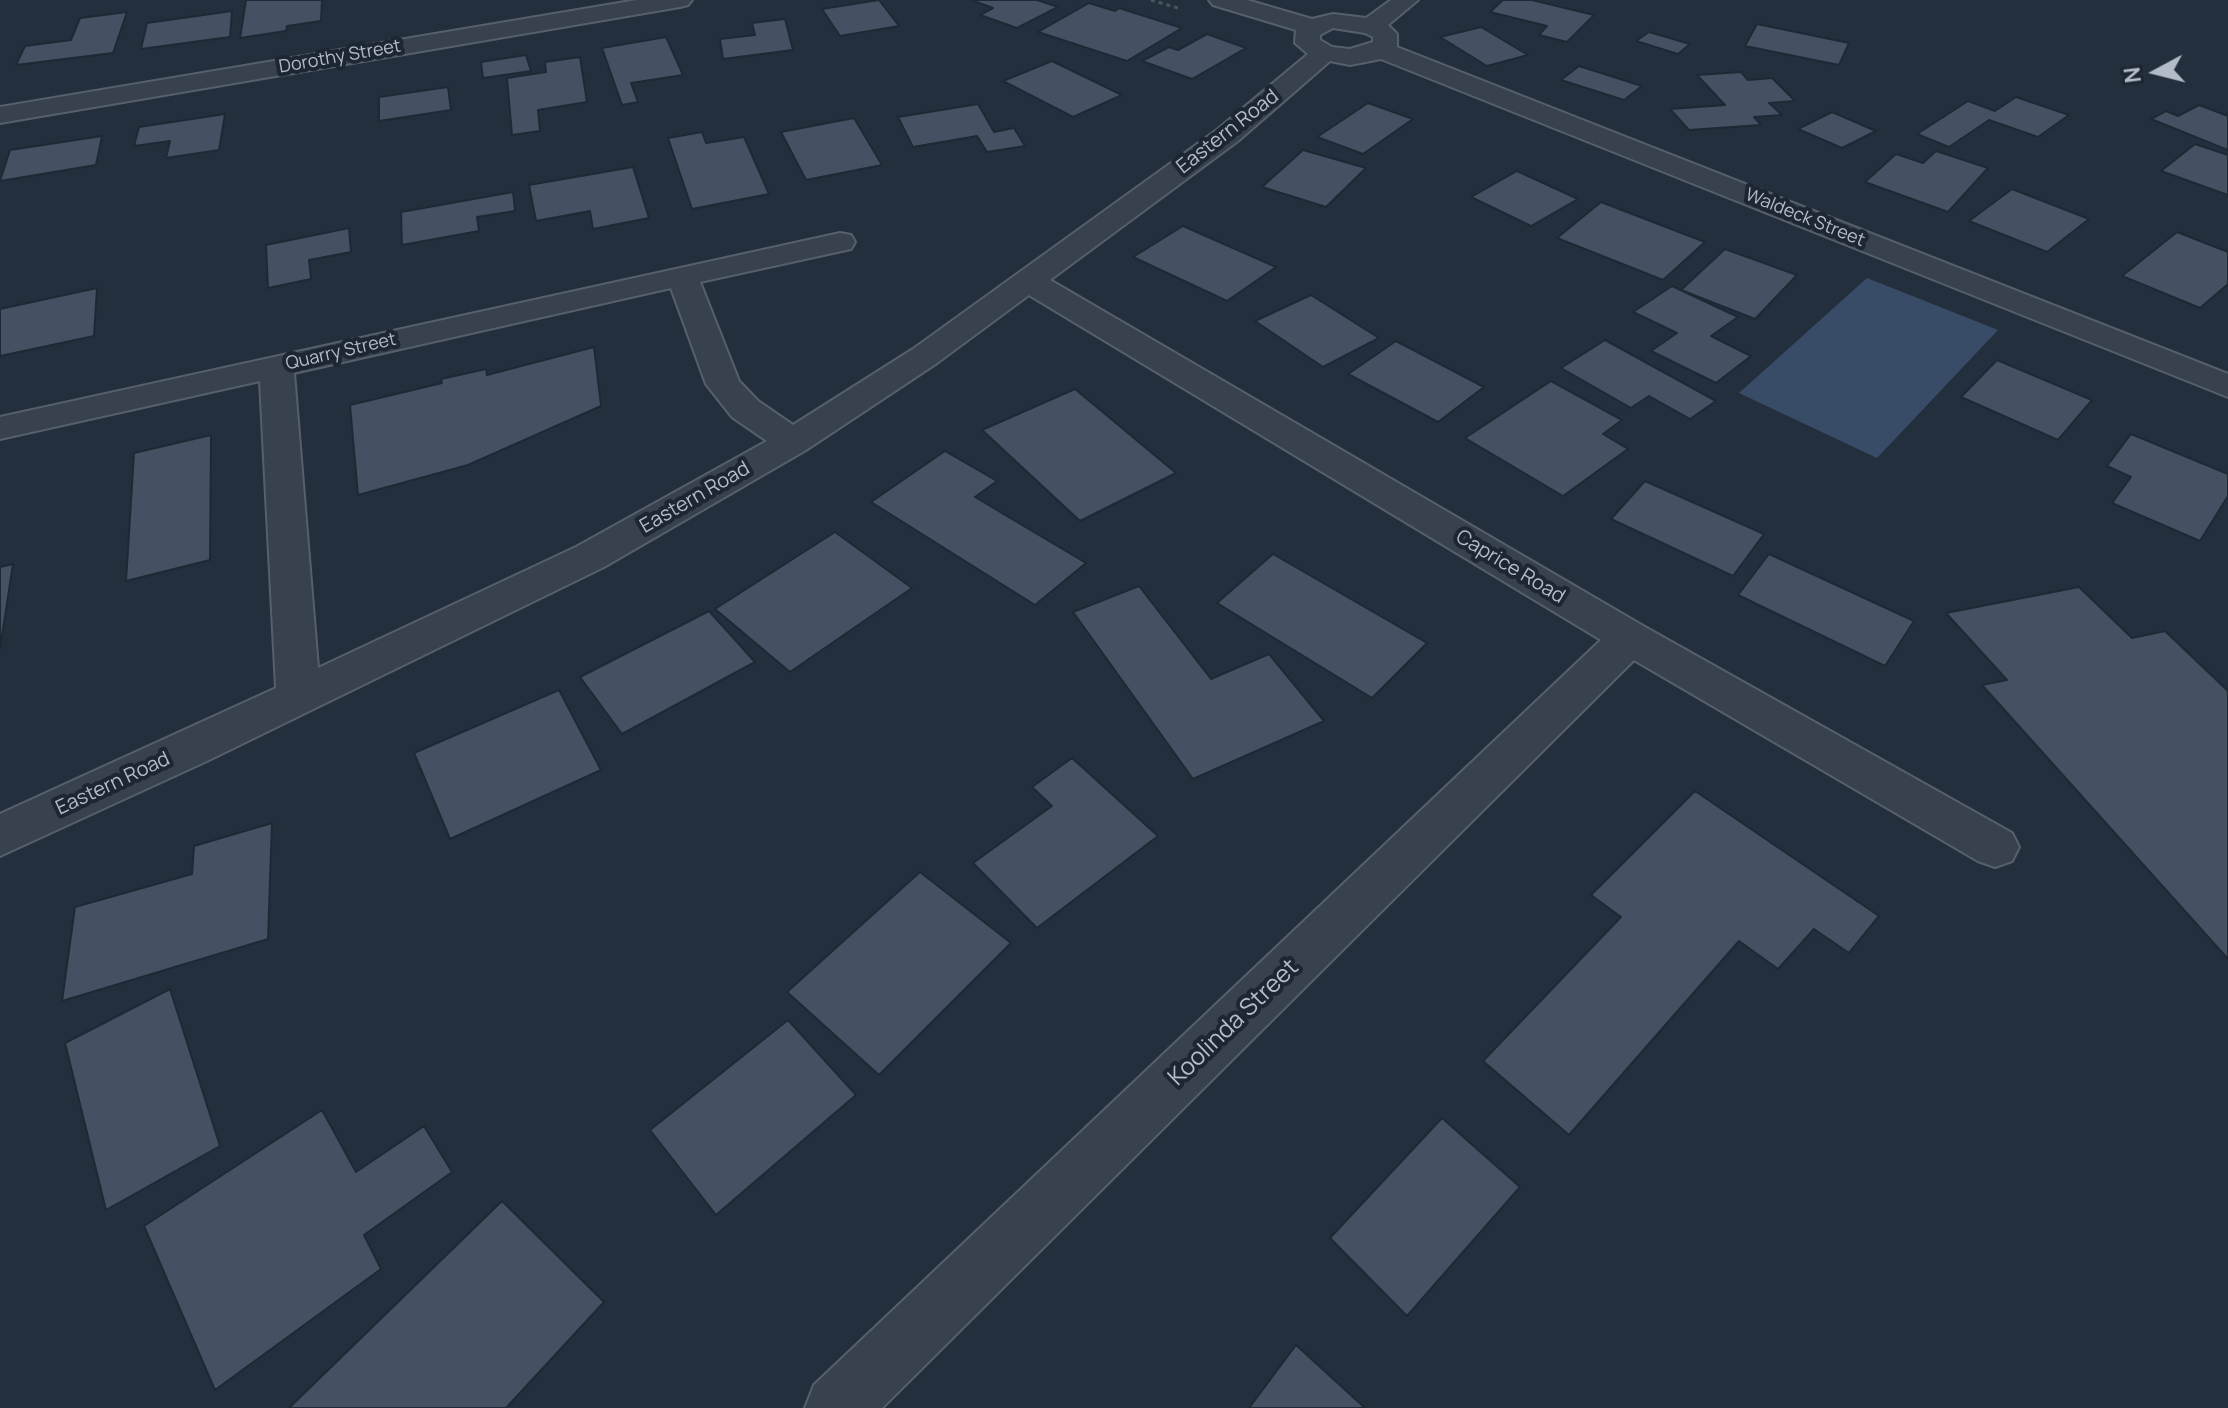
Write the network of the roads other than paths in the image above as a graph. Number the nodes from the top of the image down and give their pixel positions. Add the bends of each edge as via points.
1 (680, 0) edge
2 (1221, 0) edge
3 (1406, 0) edge
4 (1376, 38) junction
5 (1319, 40) junction
6 (0, 115) edge
7 (840, 242) dead end
8 (682, 276) junction
9 (1028, 281) junction
10 (276, 367) junction
11 (2228, 386) edge
12 (0, 428) edge
13 (793, 442) junction
14 (1630, 638) junction
15 (298, 697) junction
16 (0, 836) edge
17 (1995, 847) dead end
18 (837, 1408) edge

1 - 6 street, Dorothy Street
2 - 5 street
3 - 4 street
4 - 5 street via 1346,21
4 - 5 street via 1363,56
4 - 11 street, Waldeck Street
5 - 9 street, Eastern Road via 1228,135
7 - 8 street, Quarry Street
8 - 10 street, Quarry Street
8 - 13 street via 723,384 745,409
9 - 13 street, Eastern Road
9 - 14 street, Caprice Road
10 - 12 street, Quarry Street
10 - 15 street
13 - 15 street, Eastern Road via 590,557
14 - 17 street, Caprice Road
14 - 18 street, Koolinda Street
15 - 16 street, Eastern Road

